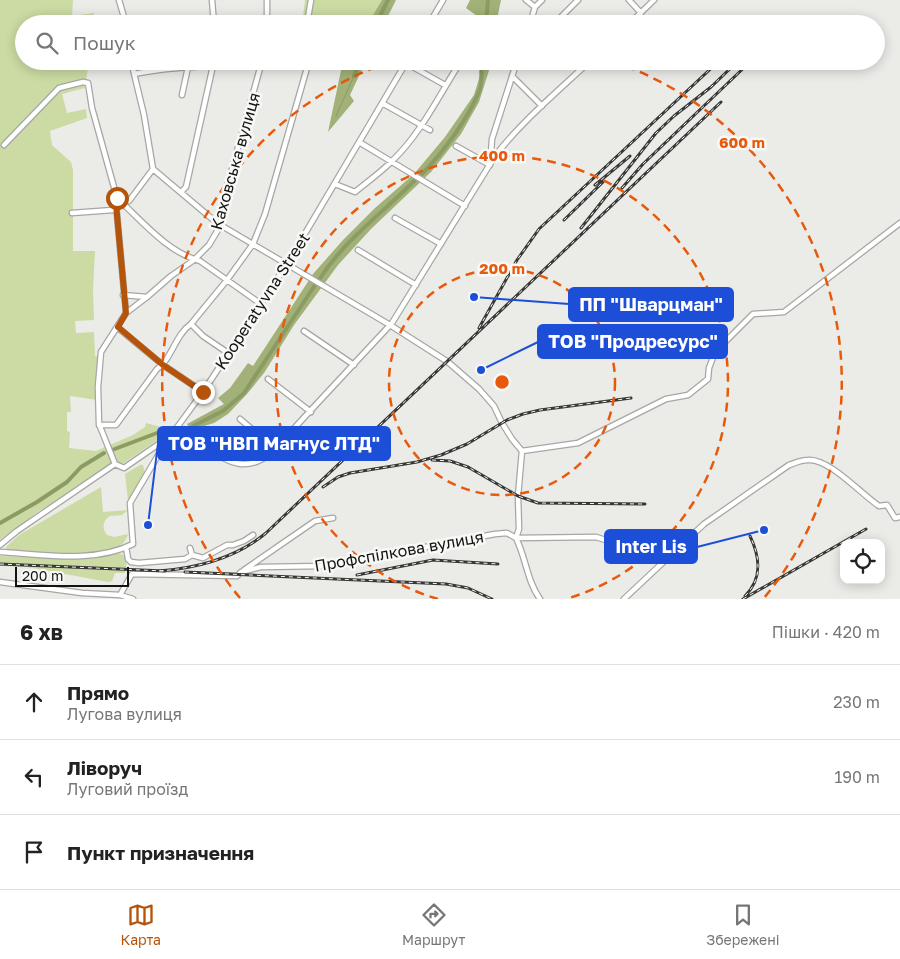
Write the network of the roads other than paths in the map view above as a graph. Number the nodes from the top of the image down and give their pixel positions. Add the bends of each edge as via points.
1 (119, 0) edge
2 (212, 0) edge
3 (267, 0) edge
4 (311, 0) edge
5 (443, 0) edge
6 (526, 0) edge
7 (542, 0) edge
8 (578, 0) edge
9 (629, 0) edge
10 (654, 0) edge
11 (535, 6) junction
12 (641, 12) junction
13 (124, 15) edge
14 (213, 15) edge
15 (267, 15) edge
16 (309, 15) edge
17 (434, 15) edge
18 (532, 15) edge
19 (563, 15) edge
20 (638, 15) edge
21 (133, 70) edge
22 (151, 70) edge
23 (187, 70) edge
24 (213, 70) edge
25 (260, 70) edge
26 (306, 70) edge
27 (401, 70) edge
28 (420, 70) edge
29 (456, 70) edge
30 (514, 70) edge
31 (580, 70) edge
32 (134, 74) junction
33 (512, 76) junction
34 (445, 85) junction
35 (182, 95) dead end
36 (382, 103) junction
37 (542, 106) junction
38 (422, 126) junction
39 (430, 130) dead end
40 (359, 142) junction
41 (4, 145) dead end
42 (456, 146) dead end
43 (392, 162) junction
44 (490, 165) junction
45 (153, 169) junction
46 (335, 184) junction
47 (181, 192) junction
48 (117, 198) junction
49 (465, 206) junction
50 (72, 213) dead end
51 (395, 218) dead end
52 (217, 223) junction
53 (900, 223) edge
54 (253, 244) junction
55 (442, 244) junction
56 (358, 250) dead end
57 (194, 260) junction
58 (287, 264) junction
59 (227, 280) junction
60 (416, 286) junction
61 (123, 294) junction
62 (147, 297) junction
63 (261, 304) junction
64 (126, 313) junction
65 (191, 324) junction
66 (390, 325) junction
67 (118, 327) junction
68 (304, 331) dead end
69 (228, 353) junction
70 (163, 365) junction
71 (354, 365) junction
72 (268, 379) dead end
73 (203, 392) junction
74 (311, 412) junction
75 (240, 419) dead end
76 (99, 425) junction
77 (178, 426) junction
78 (183, 437) junction
79 (166, 439) junction
80 (162, 443) junction
81 (522, 451) junction
82 (272, 452) junction
83 (115, 464) junction
84 (900, 517) edge
85 (333, 518) dead end
86 (253, 535) dead end
87 (516, 538) junction
88 (0, 545) edge
89 (126, 547) junction
90 (190, 548) dead end
91 (0, 552) edge
92 (659, 552) dead end
93 (192, 555) junction
94 (241, 572) junction
95 (0, 582) edge
96 (120, 595) junction
97 (133, 599) edge
98 (540, 599) edge
99 (624, 599) edge

1 - 13 street
2 - 14 street
3 - 15 street
4 - 16 street
5 - 17 street
6 - 11 street
7 - 11 street
8 - 19 street
9 - 12 street
10 - 12 street
11 - 18 street
12 - 20 street
21 - 32 street
22 - 32 street
23 - 35 street
24 - 47 street via 186,187
25 - 52 street, Каховська вулиця
26 - 54 street via 265,214
27 - 36 street, Kooperatyvna Street
28 - 34 street
29 - 34 street
30 - 33 street
31 - 37 street
32 - 45 street
33 - 37 street
33 - 44 street via 492,140
34 - 38 street
36 - 38 street
36 - 40 street, Kooperatyvna Street
37 - 44 street via 512,135
38 - 39 street
38 - 43 street
40 - 43 street
40 - 46 street, Kooperatyvna Street
41 - 48 street via 59,88 88,83
42 - 44 street
43 - 46 street via 356,192
43 - 49 street
44 - 49 street
45 - 47 street
45 - 48 street via 129,201
46 - 58 street, Kooperatyvna Street
47 - 52 street
48 - 50 street via 113,210
48 - 57 street via 171,247
48 - 61 street
49 - 55 street
51 - 55 street
52 - 54 street
52 - 57 street, Каховська вулиця via 219,228
53 - 81 street via 784,312 753,314 715,352 708,379 688,396 666,399 578,443
54 - 58 street
54 - 59 street
55 - 60 street
56 - 60 street
57 - 59 street
57 - 62 street, Каховська вулиця
58 - 63 street, Kooperatyvna Street
58 - 66 street
59 - 63 street
59 - 65 street
60 - 66 street
61 - 62 street
61 - 64 street
62 - 64 street, Каховська вулиця
63 - 69 street, Kooperatyvna Street
64 - 67 street
65 - 69 street
65 - 70 street via 184,328
66 - 71 street
66 - 81 street via 448,362 479,389 494,406
67 - 70 street
67 - 76 street via 101,352
68 - 71 street
69 - 73 street, Kooperatyvna Street
70 - 73 street
70 - 76 street via 116,425
71 - 74 street
72 - 74 street
73 - 77 street, Kooperatyvna Street
74 - 82 street
75 - 82 street via 266,442
76 - 83 street
77 - 78 street
77 - 79 street, Kooperatyvna Street
78 - 79 street
78 - 82 street via 237,464 253,464
79 - 80 street, Kooperatyvna Street
80 - 83 street, Kooperatyvna Street via 124,468
80 - 89 street via 130,503 133,544
81 - 87 street
83 - 88 street, Kooperatyvna Street
84 - 99 street via 896,518 887,505 878,506 822,462 809,459 789,465 704,524
85 - 94 street via 315,521
86 - 93 street via 203,558
87 - 92 street, Профспілкова вулиця via 596,537 631,553
87 - 94 street, Профспілкова вулиця via 507,533 495,534 325,566 260,567
87 - 98 street via 533,589
89 - 91 street via 105,554 82,556
89 - 93 street via 131,562 185,559
90 - 93 street
94 - 96 street, Профспілкова вулиця via 237,576 132,574
95 - 96 street
96 - 97 street

